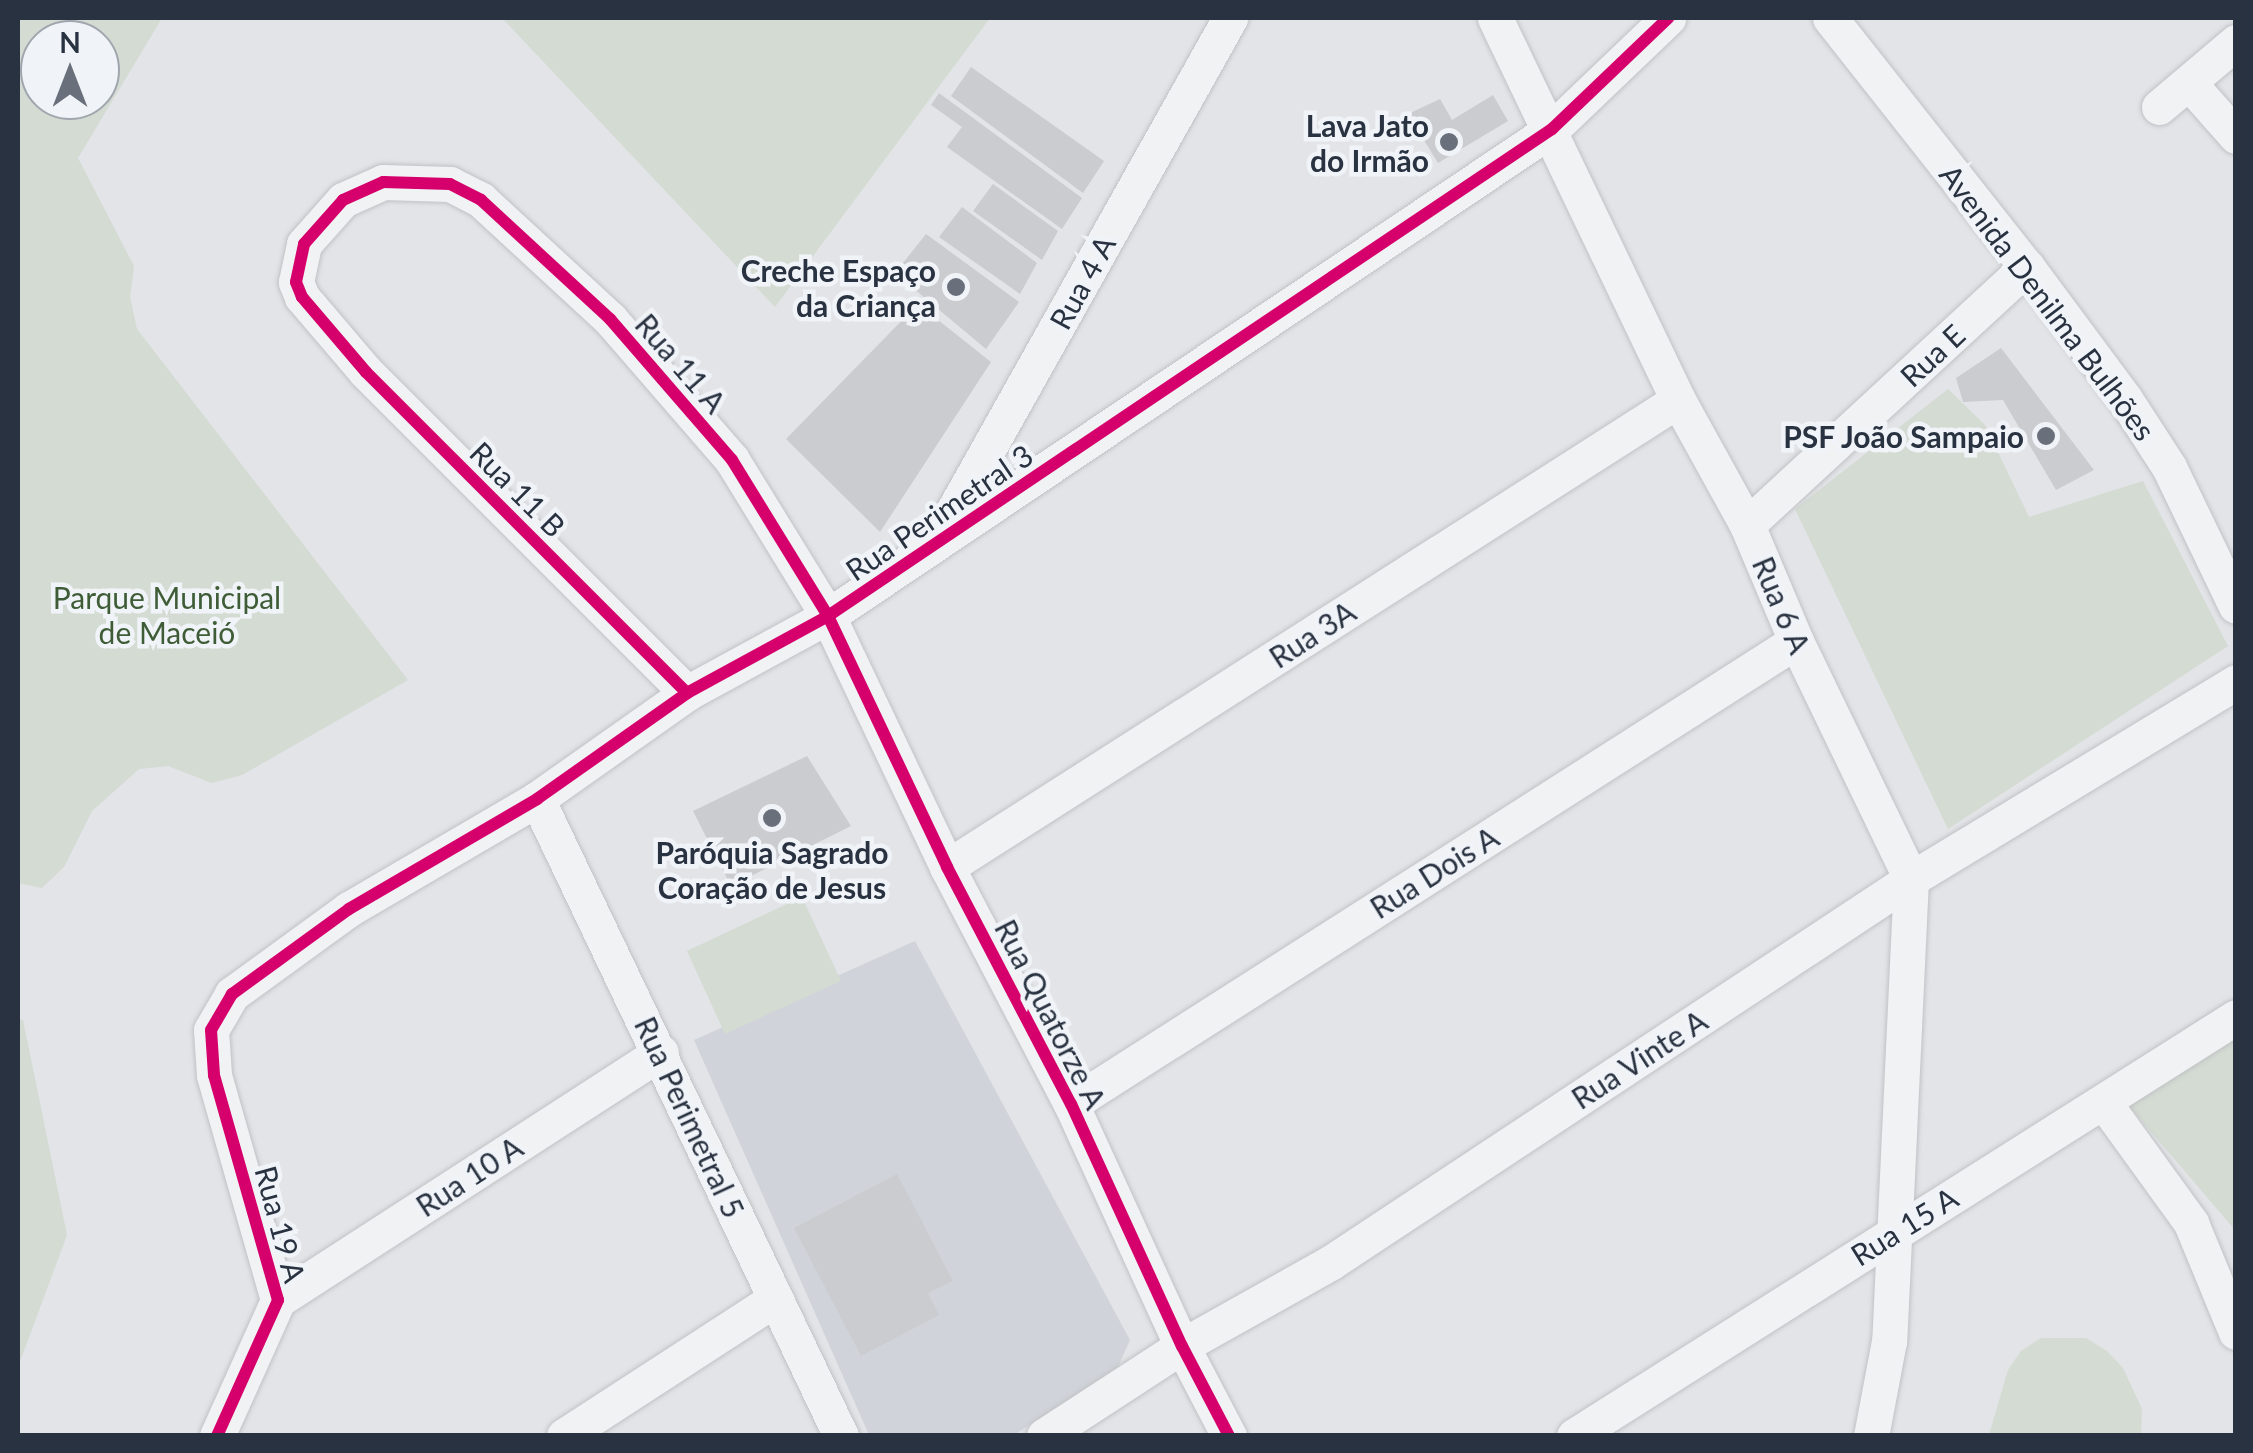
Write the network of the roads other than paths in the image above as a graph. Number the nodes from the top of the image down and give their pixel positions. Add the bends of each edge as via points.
1 (1230, 18) edge
2 (1495, 18) edge
3 (1668, 18) edge
4 (1830, 18) edge
5 (2236, 42) edge
6 (2188, 83) junction
7 (2160, 107) dead end
8 (1552, 130) junction
9 (2236, 136) edge
10 (450, 184) joint
11 (2028, 267) junction
12 (1678, 400) junction
13 (1748, 525) junction
14 (933, 546) junction
15 (2236, 606) edge
16 (828, 616) junction
17 (1796, 642) junction
18 (2236, 682) edge
19 (687, 693) junction
20 (537, 799) junction
21 (947, 867) junction
22 (1911, 879) junction
23 (2236, 1018) edge
24 (661, 1052) junction
25 (214, 1076) joint
26 (1071, 1104) junction
27 (2105, 1104) junction
28 (1895, 1230) junction
29 (775, 1299) junction
30 (278, 1300) junction
31 (2236, 1332) edge
32 (1182, 1346) junction
33 (1219, 1432) edge
34 (217, 1436) edge
35 (564, 1436) edge
36 (842, 1436) edge
37 (1044, 1436) edge
38 (1574, 1436) edge
39 (1871, 1436) edge

1 - 14 street, Rua 4 A
2 - 8 street, Rua 6 A
3 - 8 street, Rua Perimetral 3
4 - 11 street, Avenida Denilma Bulhões
5 - 6 street
6 - 7 street
6 - 9 street
8 - 12 street, Rua 6 A
8 - 14 street, Rua Perimetral 3
10 - 16 street, Rua 11 A via 482,200 610,319 732,460
10 - 19 street, Rua 11 B via 383,182 343,200 304,244 296,282 366,372
11 - 13 street, Rua E
11 - 15 street, Avenida Denilma Bulhões via 2169,467
12 - 13 street, Rua 6 A
12 - 21 street, Rua 3A
13 - 17 street, Rua 6 A
14 - 16 street, Rua Perimetral 3
16 - 19 street, Rua Perimetral 3
16 - 21 street, Rua Quatorze A
17 - 22 street, Rua 6 A
17 - 26 street, Rua Dois A
18 - 22 street, Rua Vinte A
19 - 20 street, Rua Perimetral 3
20 - 24 street, Rua Perimetral 5
20 - 25 street, Rua Perimetral 3 via 349,909 232,994 211,1030
21 - 26 street, Rua Quatorze A
22 - 28 street, Rua 6 A
22 - 32 street, Rua Vinte A via 1330,1263
23 - 27 street, Rua 15 A
24 - 29 street, Rua Perimetral 5
24 - 30 street, Rua 10 A
25 - 30 street, Rua 19 A
26 - 32 street, Rua Quatorze A
27 - 28 street, Rua 15 A
27 - 31 street via 2191,1224
28 - 38 street, Rua 15 A
28 - 39 street, Rua 6 A via 1889,1341
29 - 35 street
29 - 36 street, Rua Perimetral 5
30 - 34 street, Rua 19 A
32 - 33 street, Rua Quatorze A
32 - 37 street, Rua Vinte A

